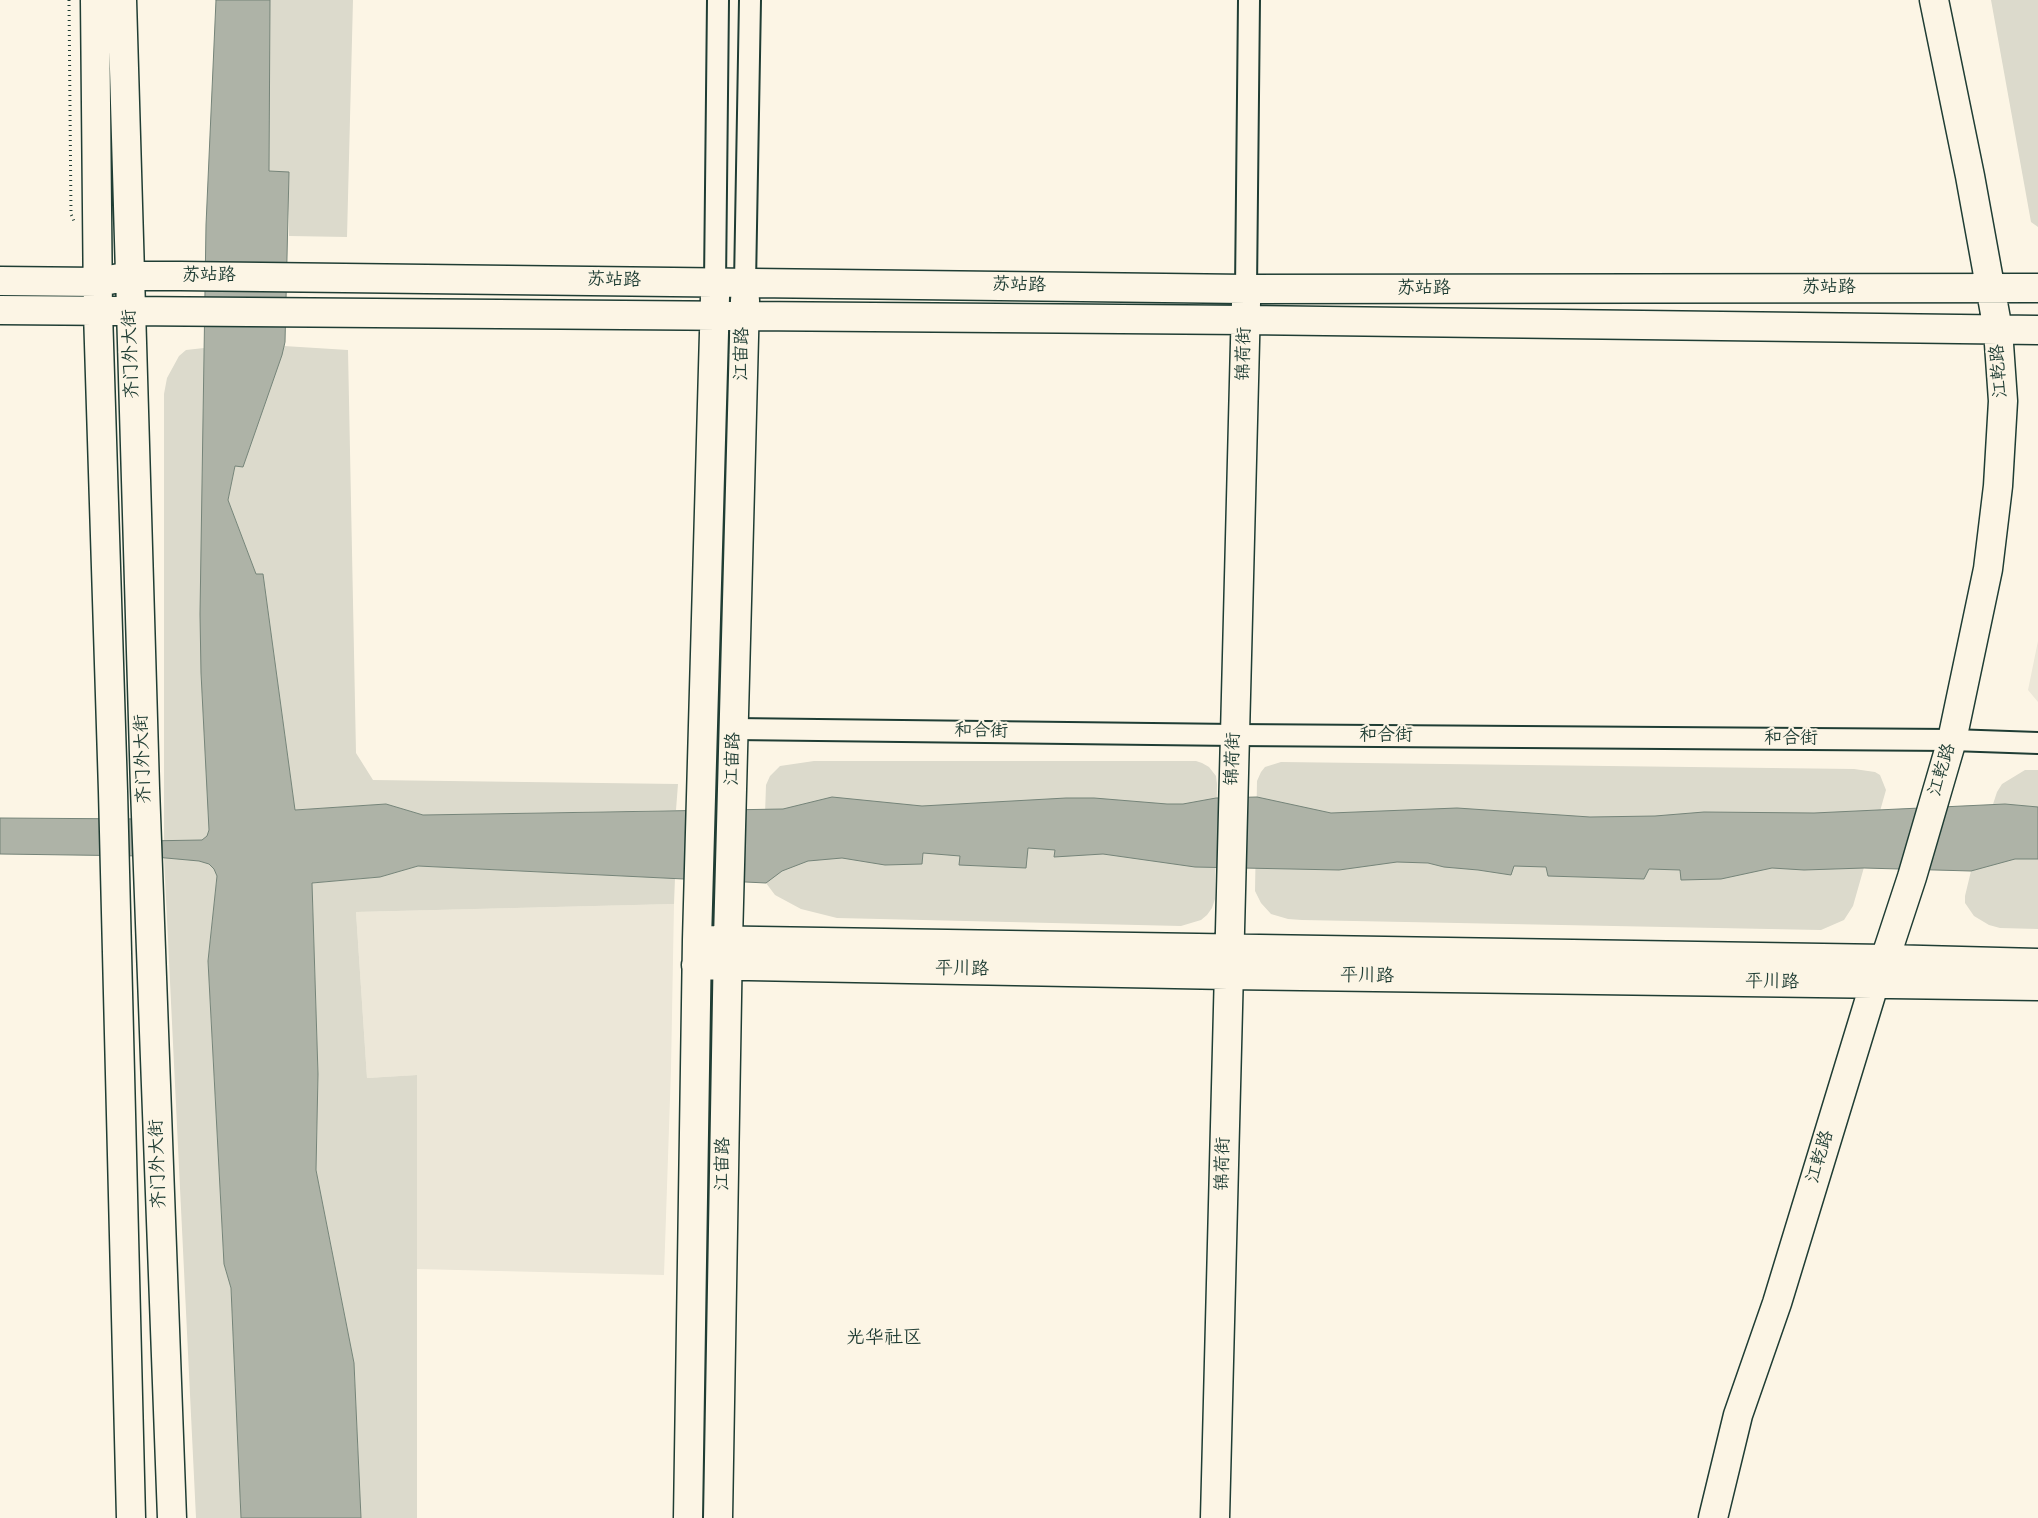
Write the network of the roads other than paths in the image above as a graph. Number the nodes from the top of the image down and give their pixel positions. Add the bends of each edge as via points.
1 (95, 0) edge
2 (122, 0) edge
3 (718, 0) edge
4 (750, 0) edge
5 (1249, 0) edge
6 (1934, 0) edge
7 (130, 276) junction
8 (0, 281) edge
9 (98, 282) junction
10 (715, 283) junction
11 (745, 283) junction
12 (1989, 287) junction
13 (2038, 288) edge
14 (1246, 289) junction
15 (0, 310) edge
16 (98, 312) junction
17 (131, 312) junction
18 (714, 316) junction
19 (744, 317) junction
20 (1246, 320) junction
21 (1998, 330) junction
22 (2038, 330) edge
23 (735, 729) junction
24 (1235, 736) junction
25 (1952, 740) junction
26 (2038, 743) edge
27 (697, 953) junction
28 (728, 953) junction
29 (1885, 959) junction
30 (1229, 962) junction
31 (2038, 963) edge
32 (1874, 985) junction
33 (2038, 986) edge
34 (131, 1518) edge
35 (172, 1518) edge
36 (688, 1518) edge
37 (718, 1518) edge
38 (1215, 1518) edge
39 (1712, 1518) edge

1 - 9 street, 齐门外大街
2 - 7 street, 齐门外大街
3 - 10 street, 江宙路
4 - 11 street, 江宙路
5 - 14 street, 锦荷街
6 - 12 street, 江乾路
7 - 9 street, 苏站路
7 - 10 street, 苏站路
7 - 17 street, 齐门外大街
8 - 9 street, 苏站路
9 - 16 street, 齐门外大街
10 - 11 street, 苏站路
10 - 18 street, 江宙路
11 - 14 street, 苏站路
11 - 19 street, 江宙路
12 - 13 street, 苏站路
12 - 14 street, 苏站路
12 - 21 street, 江乾路
14 - 20 street, 锦荷街
15 - 16 street, 苏站路
16 - 17 street, 苏站路
16 - 34 street, 齐门外大街
17 - 18 street, 苏站路
17 - 35 street, 齐门外大街
18 - 19 street, 苏站路
18 - 27 street, 江宙路
19 - 20 street, 苏站路
19 - 23 street, 江宙路
20 - 21 street, 苏站路
20 - 24 street, 锦荷街
21 - 22 street, 苏站路
21 - 25 street, 江乾路 via 2003,401 1998,486 1988,569
23 - 24 street, 和合街
23 - 28 street, 江宙路
24 - 25 street, 和合街
24 - 30 street, 锦荷街
25 - 26 street, 和合街
25 - 29 street, 江乾路
27 - 28 street, 平川路
27 - 36 street, 江宙路
28 - 30 street, 平川路
28 - 37 street, 江宙路
29 - 30 street, 平川路
29 - 31 street, 平川路
29 - 32 street, 江乾路
30 - 32 street, 平川路
30 - 38 street, 锦荷街
32 - 33 street, 平川路
32 - 39 street, 江乾路 via 1777,1303 1738,1415

